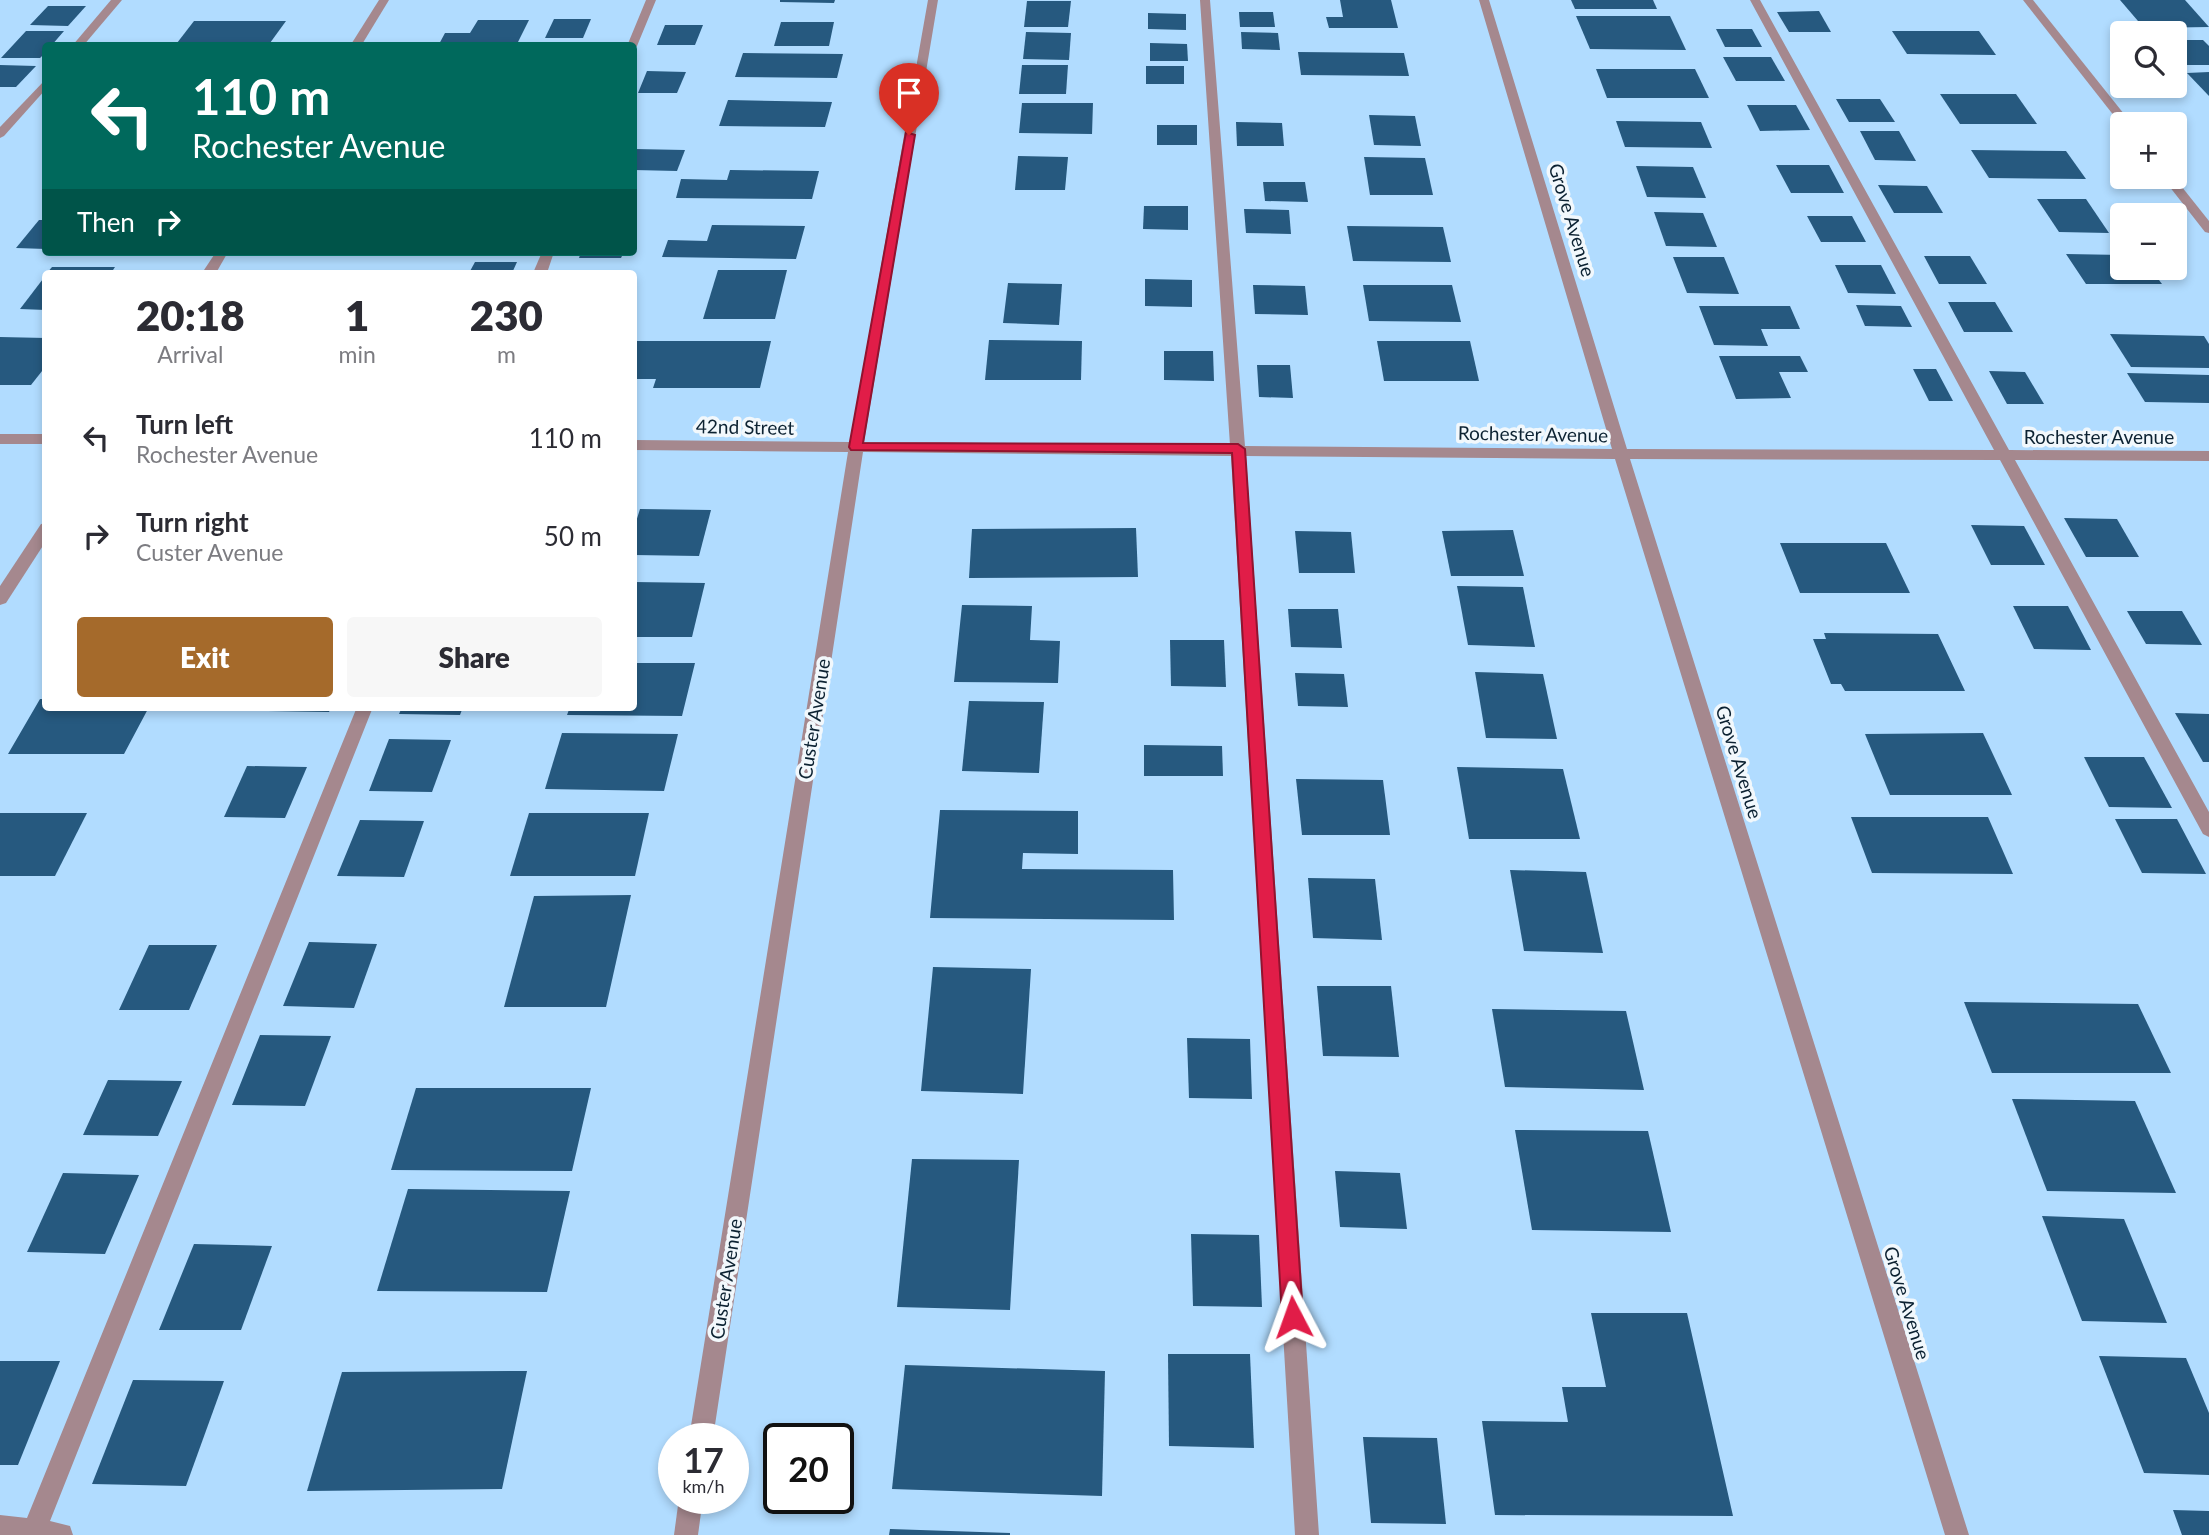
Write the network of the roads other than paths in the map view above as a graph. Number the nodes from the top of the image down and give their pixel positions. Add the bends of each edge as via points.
1 (117, 0) edge
2 (384, 0) edge
3 (651, 0) edge
4 (933, 0) edge
5 (1205, 0) edge
6 (1484, 0) edge
7 (1755, 0) edge
8 (2028, 0) edge
9 (80, 42) edge
10 (358, 42) edge
11 (634, 42) edge
12 (42, 87) edge
13 (2117, 112) edge
14 (0, 134) edge
15 (2177, 189) edge
16 (2209, 229) edge
17 (0, 439) edge
18 (42, 439) edge
19 (637, 445) edge
20 (856, 447) junction
21 (1238, 449) junction
22 (1621, 454) junction
23 (2004, 456) junction
24 (2209, 456) edge
25 (42, 534) edge
26 (0, 599) edge
27 (363, 711) edge
28 (2209, 829) edge
29 (703, 1423) edge
30 (688, 1514) edge
31 (0, 1527) edge
32 (34, 1532) junction
33 (61, 1535) edge
34 (685, 1535) edge
35 (1307, 1535) edge
36 (1957, 1535) edge

1 - 9 street
2 - 10 street
3 - 11 street
4 - 20 street, Custer Avenue
5 - 21 street
6 - 22 street, Grove Avenue
7 - 23 street
8 - 13 street
12 - 14 street
15 - 16 street
17 - 18 street
19 - 20 street, 42nd Street
20 - 21 street, Rochester Avenue
20 - 29 street, Custer Avenue
21 - 22 street, Rochester Avenue
21 - 35 street
22 - 23 street, Rochester Avenue
22 - 36 street, Grove Avenue
23 - 24 street, Rochester Avenue
23 - 28 street
25 - 26 street
27 - 32 street
30 - 34 street
31 - 32 street
32 - 33 street

